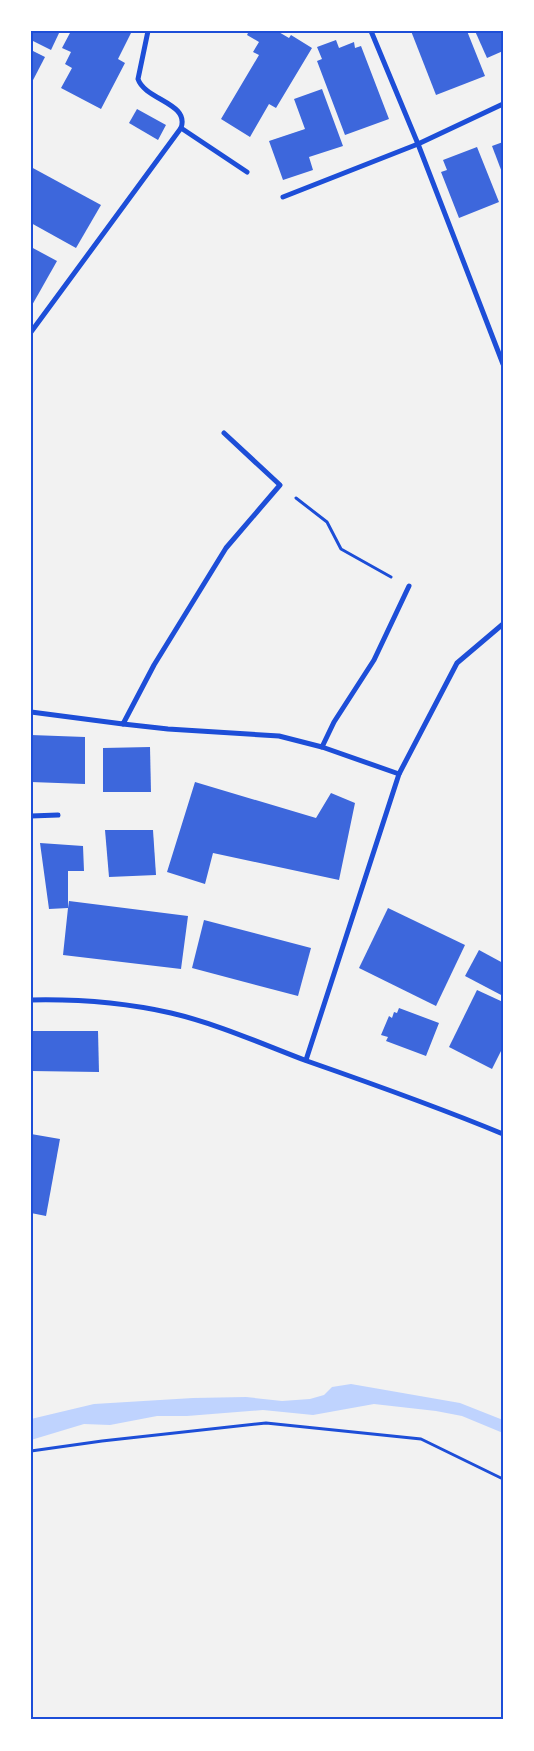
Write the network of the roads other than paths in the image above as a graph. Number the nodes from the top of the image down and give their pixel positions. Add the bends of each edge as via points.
1 (148, 31) edge
2 (371, 31) edge
3 (503, 104) edge
4 (181, 128) junction
5 (418, 144) junction
6 (247, 172) dead end
7 (283, 196) dead end
8 (31, 332) edge
9 (503, 364) edge
10 (224, 433) dead end
11 (408, 586) road end
12 (503, 624) edge
13 (31, 712) edge
14 (123, 724) junction
15 (322, 747) junction
16 (399, 774) junction
17 (58, 815) dead end
18 (31, 816) edge
19 (31, 1000) edge
20 (306, 1060) junction
21 (503, 1134) edge

1 - 4 street via 138,79 140,86 177,109
2 - 5 street
3 - 5 street
4 - 6 street
4 - 8 street
5 - 7 street
5 - 9 street
10 - 14 street via 280,485 226,548 154,665
11 - 15 street via 374,660 334,722
12 - 16 street via 457,663
13 - 14 street
14 - 15 street via 280,736
15 - 16 street
16 - 20 street
17 - 18 street
19 - 20 street via 114,1004 171,1013
20 - 21 street

